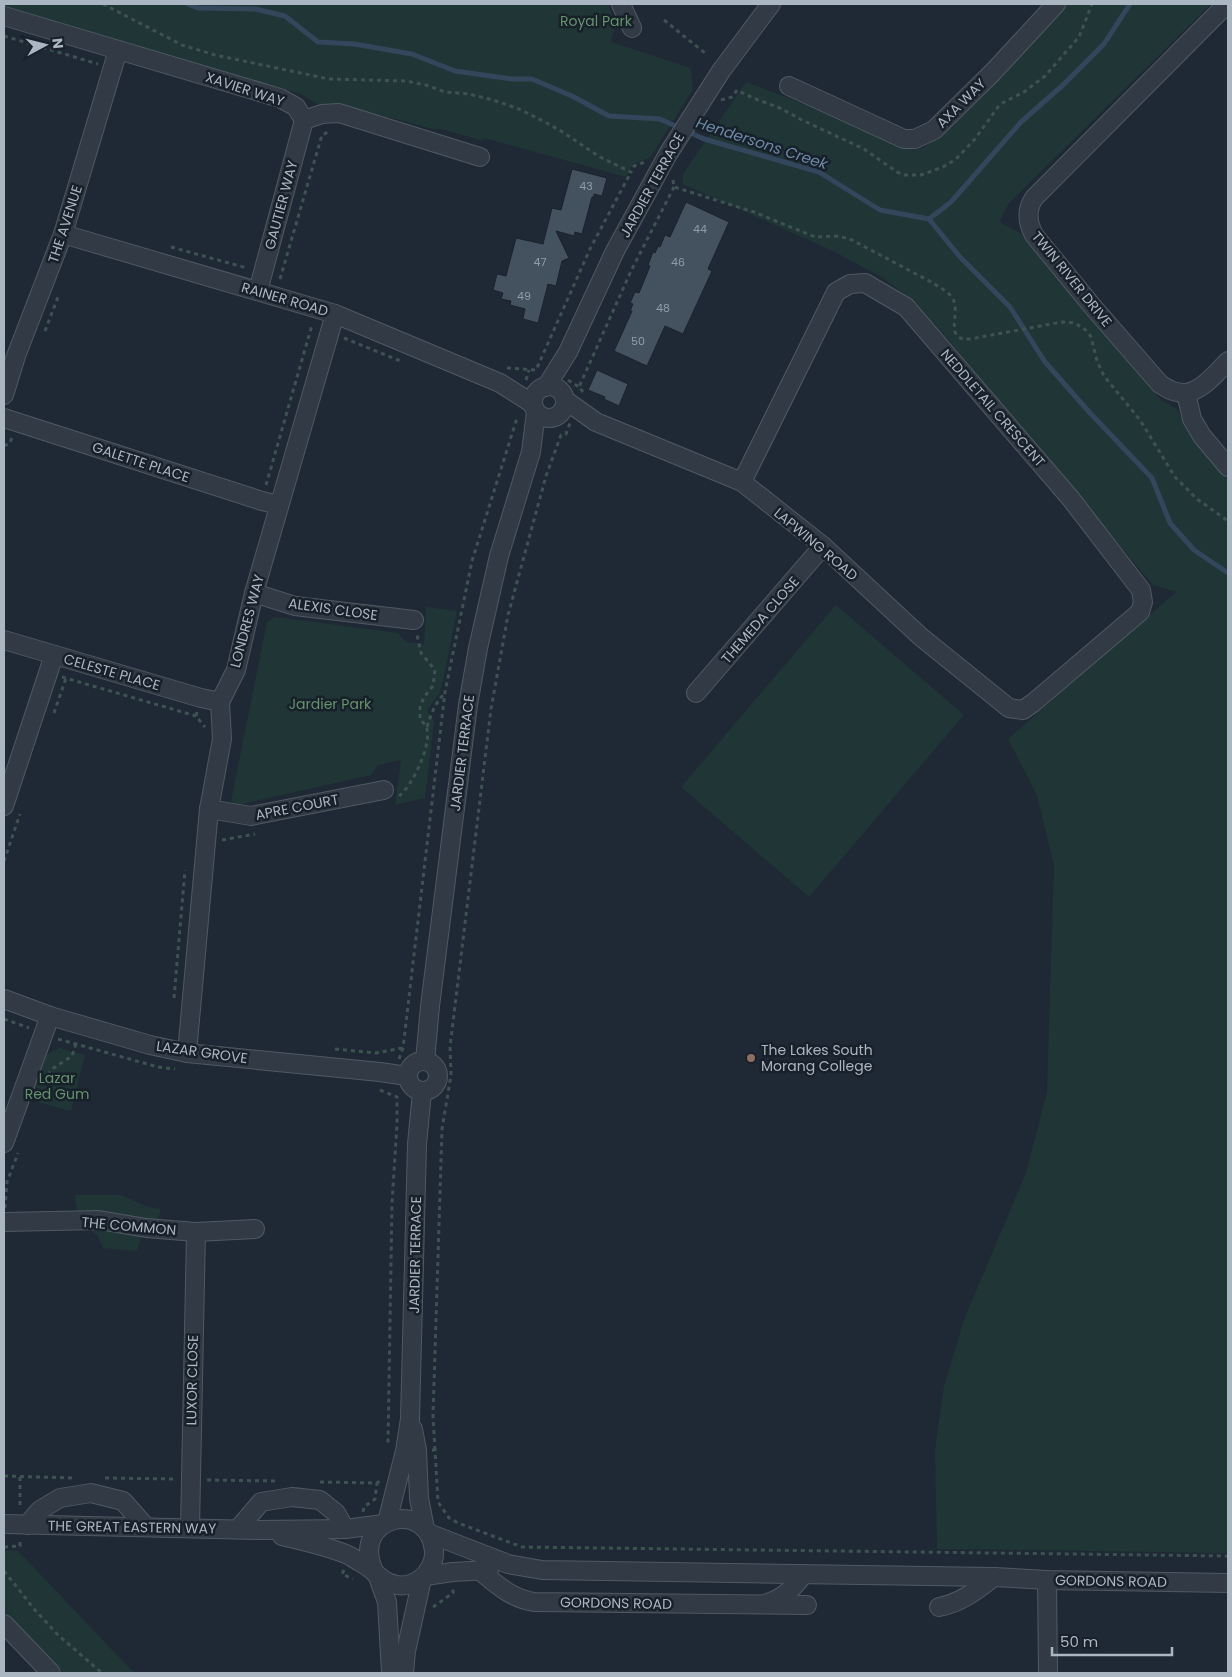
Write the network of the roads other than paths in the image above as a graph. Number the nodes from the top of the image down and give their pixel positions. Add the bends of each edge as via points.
1 (621, 4) edge
2 (770, 4) edge
3 (1056, 4) edge
4 (1227, 4) edge
5 (4, 16) edge
6 (632, 28) dead end
7 (118, 50) junction
8 (789, 86) dead end
9 (304, 120) junction
10 (480, 157) dead end
11 (63, 234) junction
12 (258, 291) junction
13 (332, 322) junction
14 (1228, 362) edge
15 (1186, 393) junction
16 (4, 395) edge
17 (554, 405) junction
18 (4, 418) edge
19 (1228, 467) edge
20 (742, 482) junction
21 (279, 505) junction
22 (823, 546) junction
23 (254, 593) junction
24 (414, 620) road end
25 (4, 640) edge
26 (54, 655) junction
27 (696, 693) dead end
28 (220, 702) junction
29 (1009, 708) joint
30 (384, 790) road end
31 (4, 806) edge
32 (209, 809) junction
33 (4, 999) edge
34 (50, 1016) junction
35 (185, 1061) junction
36 (425, 1061) junction
37 (407, 1076) junction
38 (422, 1092) junction
39 (12, 1145) edge
40 (4, 1222) edge
41 (255, 1229) dead end
42 (196, 1232) junction
43 (404, 1450) junction
44 (385, 1523) junction
45 (4, 1524) edge
46 (27, 1525) junction
47 (146, 1527) junction
48 (190, 1528) junction
49 (238, 1529) junction
50 (345, 1529) junction
51 (260, 1530) junction
52 (427, 1531) junction
53 (479, 1570) junction
54 (542, 1570) junction
55 (376, 1574) junction
56 (804, 1574) junction
57 (423, 1577) junction
58 (994, 1577) junction
59 (1047, 1580) junction
60 (1228, 1583) edge
61 (762, 1605) junction
62 (806, 1606) dead end
63 (939, 1607) dead end
64 (4, 1624) edge
65 (51, 1673) edge
66 (391, 1673) edge
67 (404, 1673) edge
68 (1048, 1673) edge

1 - 6 street
2 - 17 street, JARDIER TERRACE via 697,107 615,251 568,352
3 - 8 street, AXA WAY via 993,72 934,130 922,137 904,139
4 - 15 street, TWIN RIVER DRIVE via 1034,198 1028,215 1034,235 1160,384 1168,390
5 - 7 street, XAVIER WAY
7 - 9 street, XAVIER WAY via 280,98 296,107
7 - 11 street, THE AVENUE
9 - 10 street via 322,114 338,114
9 - 12 street, GAUTIER WAY via 255,271
11 - 12 street, RAINER ROAD
11 - 16 street, THE AVENUE
12 - 13 street, RAINER ROAD
13 - 17 street, RAINER ROAD
13 - 21 street, LONDRES WAY
14 - 15 street via 1202,386
15 - 19 street via 1192,419
17 - 20 street, LAPWING ROAD
17 - 36 street, JARDIER TERRACE via 531,452 498,556 478,648 468,705
18 - 21 street, GALETTE PLACE
20 - 22 street, LAPWING ROAD
20 - 29 street, NEDDLETAIL CRESCENT via 836,292 850,284 865,283 906,307 1072,499 1141,590 1143,602 1140,612 1033,703 1023,710
21 - 23 street, LONDRES WAY
22 - 27 street, THEMEDA CLOSE
22 - 29 street, LAPWING ROAD via 921,637
23 - 24 street, ALEXIS CLOSE via 294,606
23 - 28 street, LONDRES WAY via 236,670
25 - 26 street, CELESTE PLACE
26 - 28 street, CELESTE PLACE
26 - 31 street
28 - 32 street, LONDRES WAY via 222,739
30 - 32 street, APRE COURT via 251,816
32 - 35 street, LONDRES WAY
33 - 34 street, LAZAR GROVE
34 - 35 street, LAZAR GROVE via 150,1045
34 - 39 street
35 - 37 street, LAZAR GROVE
36 - 37 street via 414,1064
36 - 38 street via 436,1068 438,1078 430,1090
37 - 38 street via 411,1087
38 - 43 street, JARDIER TERRACE via 417,1144 410,1419
40 - 42 street, THE COMMON via 99,1220
41 - 42 street, THE COMMON
42 - 48 street, LUXOR CLOSE
43 - 44 street, JARDIER TERRACE
43 - 52 street, JARDIER TERRACE
44 - 50 street, THE GREAT EASTERN WAY
44 - 52 street via 408,1519
44 - 55 street via 375,1531 370,1541 369,1556
45 - 46 street, THE GREAT EASTERN WAY
46 - 47 street, THE GREAT EASTERN WAY
46 - 47 street via 40,1510 60,1498 91,1493 123,1501
47 - 48 street, THE GREAT EASTERN WAY
48 - 49 street, THE GREAT EASTERN WAY
49 - 50 street via 261,1502 292,1497 320,1500 336,1514
49 - 51 street, THE GREAT EASTERN WAY
50 - 51 street, THE GREAT EASTERN WAY
51 - 55 street, THE GREAT EASTERN WAY via 350,1556
52 - 54 street, GORDONS ROAD via 508,1564
52 - 57 street via 434,1555
53 - 54 street, GORDONS ROAD
53 - 57 street, GORDONS ROAD
53 - 61 street, GORDONS ROAD via 506,1592 520,1600 534,1602
54 - 56 street, GORDONS ROAD
55 - 57 street via 386,1582 404,1586
55 - 66 street via 387,1602
56 - 58 street, GORDONS ROAD
56 - 61 street, GORDONS ROAD via 779,1600
57 - 67 street
58 - 59 street, GORDONS ROAD
58 - 63 street via 966,1598
59 - 60 street, GORDONS ROAD
59 - 68 street
61 - 62 street, GORDONS ROAD
64 - 65 street

